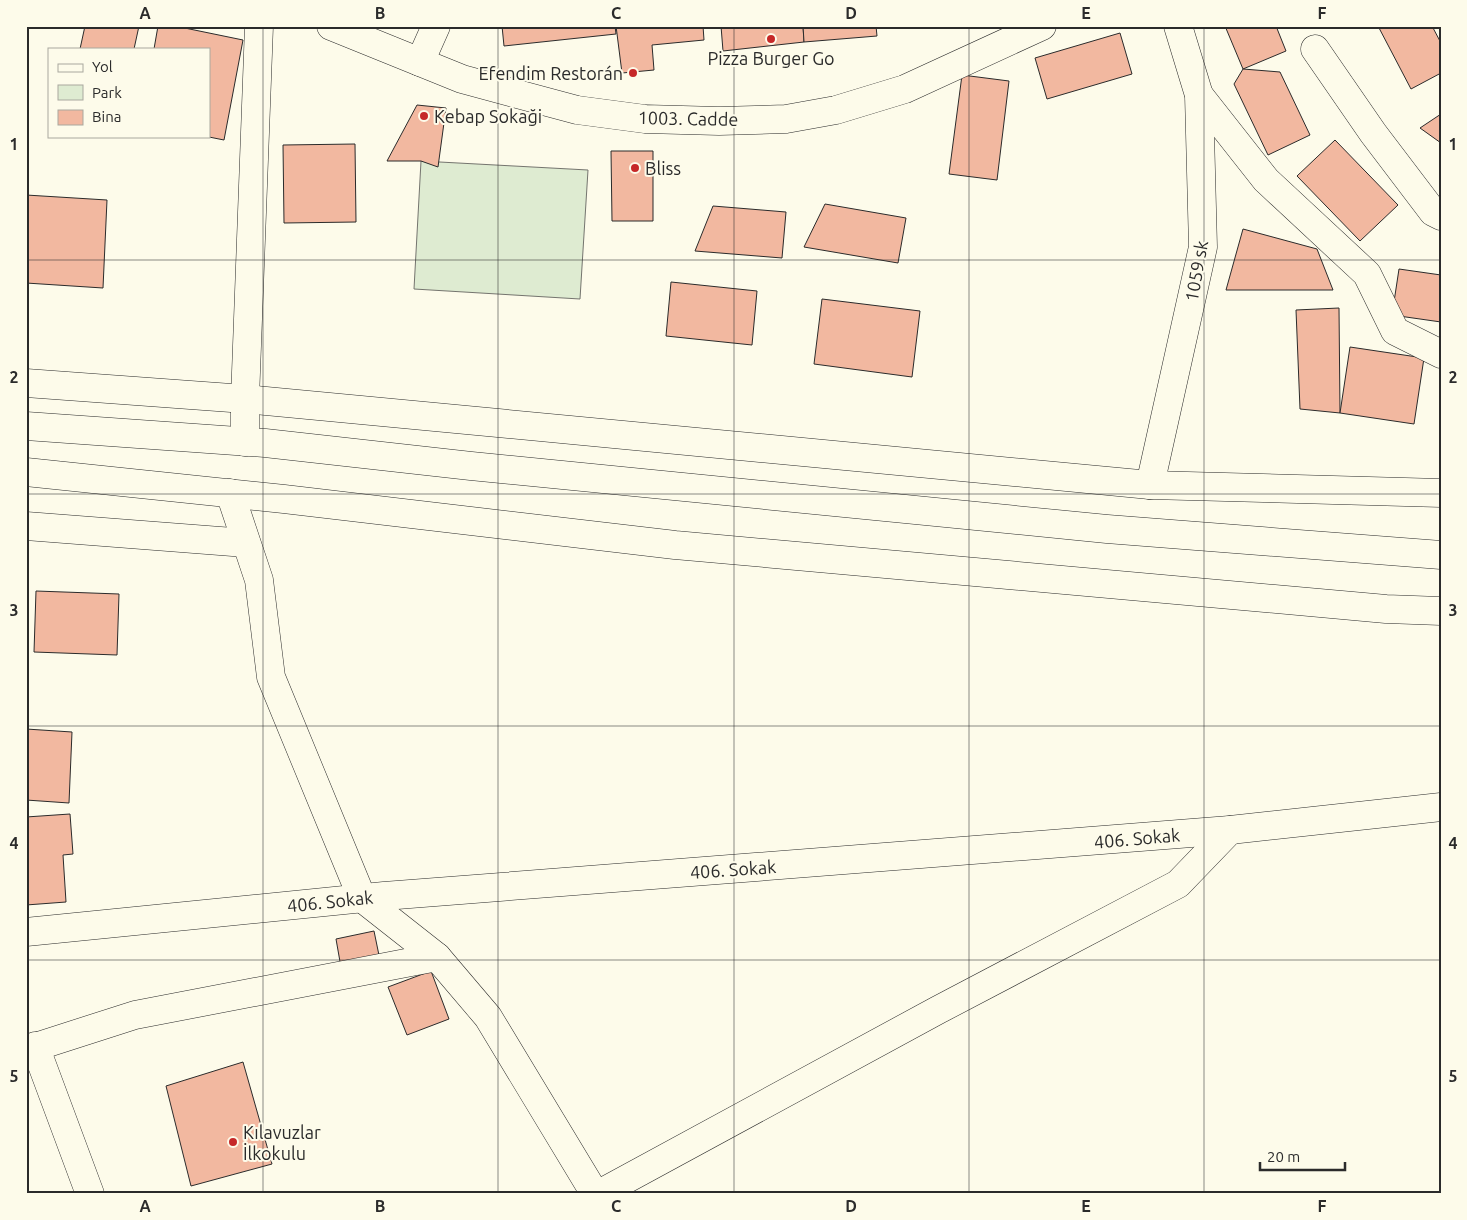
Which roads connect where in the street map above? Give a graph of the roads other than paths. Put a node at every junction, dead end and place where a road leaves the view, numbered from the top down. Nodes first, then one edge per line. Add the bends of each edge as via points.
1 (259, 26) edge
2 (332, 26) edge
3 (436, 26) edge
4 (1042, 26) edge
5 (1178, 26) edge
6 (1315, 49) dead end
7 (420, 62) junction
8 (1199, 95) junction
9 (1441, 216) edge
10 (1441, 354) edge
11 (26, 382) edge
12 (244, 399) junction
13 (26, 426) edge
14 (245, 442) junction
15 (26, 472) edge
16 (1150, 485) junction
17 (230, 493) junction
18 (1441, 493) edge
19 (26, 526) edge
20 (246, 543) junction
21 (1441, 555) edge
22 (1441, 611) edge
23 (1441, 807) edge
24 (1230, 830) junction
25 (362, 898) junction
26 (26, 932) edge
27 (437, 957) junction
28 (31, 1048) edge
29 (90, 1194) edge
30 (597, 1194) edge

1 - 12 main road
2 - 7 main road, 1003. Cadde
3 - 7 main road
4 - 7 main road, 1003. Cadde via 906,89 836,110 786,119 645,119 577,110 462,78
5 - 8 main road, 1059 sk
6 - 9 main road via 1373,133 1433,212
8 - 10 main road via 1266,180 1367,274 1396,331
8 - 16 main road, 1059 sk via 1203,247
11 - 12 main road
12 - 14 main road
12 - 16 main road
13 - 14 main road
14 - 21 main road via 1087,527
15 - 17 main road
16 - 18 main road
17 - 20 main road
17 - 22 main road via 685,546 1386,609
19 - 20 main road
20 - 25 main road via 259,580 271,677
23 - 24 main road, 406. Sokak
24 - 25 main road, 406. Sokak
24 - 30 main road via 1178,884
25 - 26 main road, 406. Sokak
25 - 27 main road
27 - 28 main road via 135,1015
27 - 30 main road via 488,1017
28 - 29 main road

